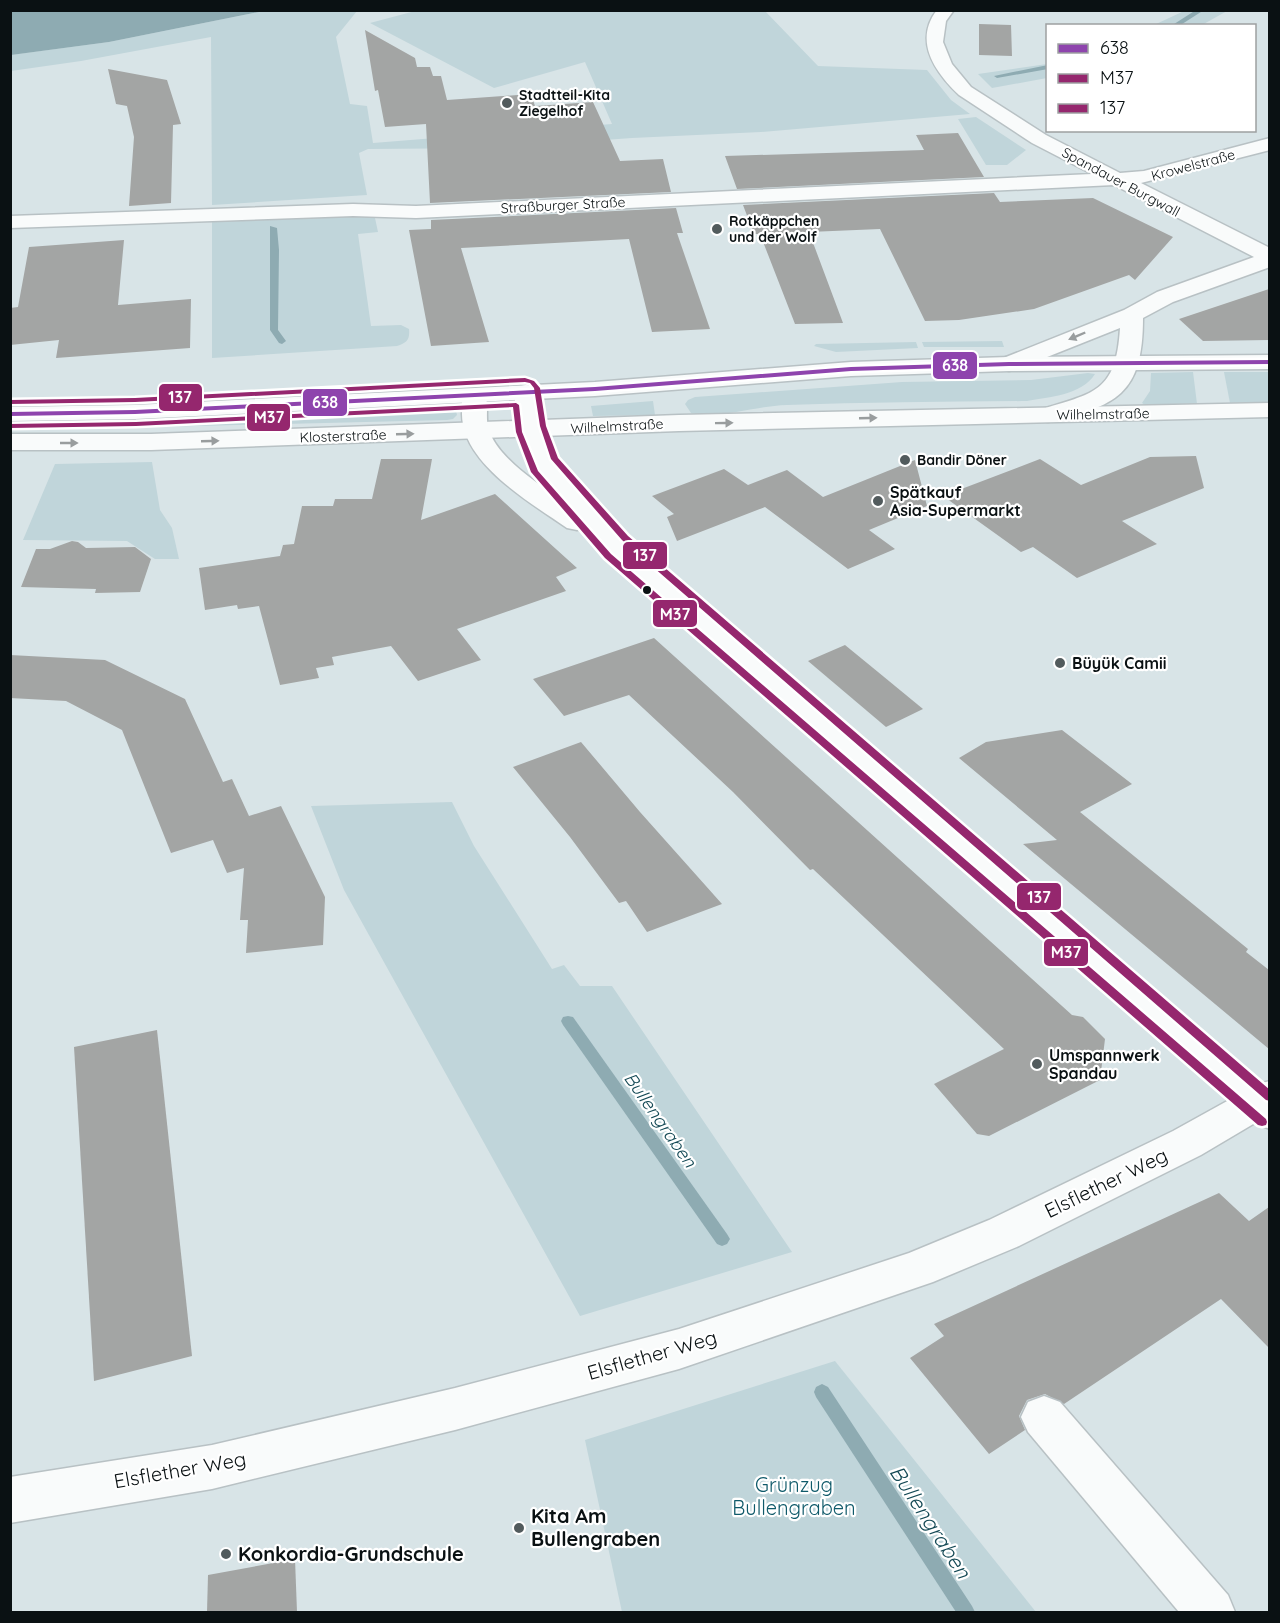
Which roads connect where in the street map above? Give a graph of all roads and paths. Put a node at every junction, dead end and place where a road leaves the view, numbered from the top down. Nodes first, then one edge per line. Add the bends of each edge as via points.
1 (946, 10) edge
2 (1269, 144) edge
3 (1116, 179) junction
4 (10, 222) edge
5 (1269, 258) edge
6 (1132, 315) junction
7 (1128, 362) junction
8 (1269, 362) edge
9 (1009, 364) junction
10 (669, 385) junction
11 (526, 393) junction
12 (474, 396) junction
13 (1269, 410) edge
14 (10, 414) edge
15 (1048, 415) junction
16 (679, 423) junction
17 (531, 429) junction
18 (476, 431) junction
19 (10, 442) edge
20 (616, 547) junction
21 (1266, 1104) edge
22 (1044, 1417) dead end
23 (10, 1500) edge
24 (1210, 1612) edge

1 - 3 street, Spandauer Burgwall via 933,37 940,61 955,82 1039,140
2 - 3 street, Krowelstraße via 1145,177
3 - 4 street, Straßburger Straße via 416,212 343,210
3 - 5 street, Spandauer Burgwall
5 - 6 street via 1165,297
6 - 7 street
6 -> 9 street
7 - 8 street
7 - 9 street
7 - 15 street via 1113,388 1099,399
9 - 10 street via 851,369
10 - 11 street
10 - 16 street via 665,401
11 - 12 street
11 - 17 street
12 - 14 street
12 - 18 street
13 - 15 street, Wilhelmstraße
16 -> 15 street, Wilhelmstraße
16 - 17 street, Wilhelmstraße
17 - 18 street, Klosterstraße
17 - 20 street via 545,465
19 -> 18 street, Klosterstraße via 151,442
18 - 20 street via 494,457 542,499
20 - 21 street
21 - 23 street, Elsflether Weg via 1004,1233 929,1265 680,1348 455,1410 212,1467
22 - 24 street

